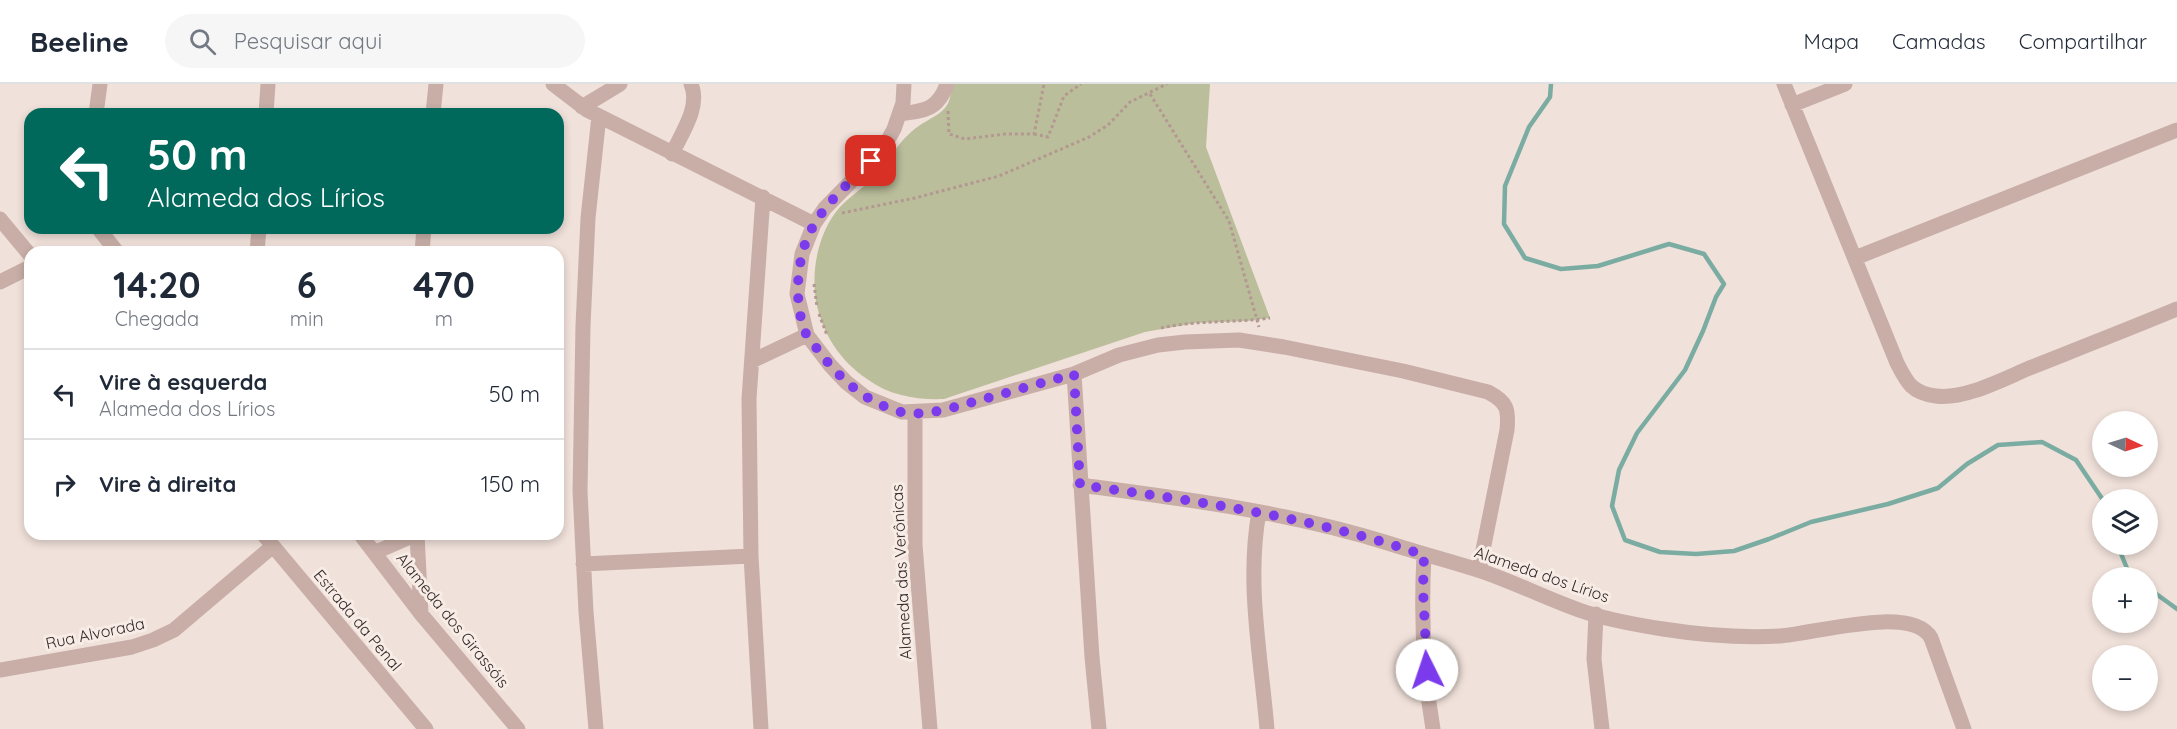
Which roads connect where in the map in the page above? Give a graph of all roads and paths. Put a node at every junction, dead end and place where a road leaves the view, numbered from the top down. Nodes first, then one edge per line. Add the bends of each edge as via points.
1 (100, 84) edge
2 (268, 84) edge
3 (436, 84) edge
4 (553, 84) edge
5 (620, 84) edge
6 (691, 84) edge
7 (904, 84) edge
8 (947, 84) edge
9 (1044, 84) edge
10 (1081, 84) edge
11 (1167, 84) edge
12 (1784, 84) edge
13 (1845, 84) edge
14 (1150, 93) junction
15 (1792, 105) junction
16 (582, 107) junction
17 (97, 108) edge
18 (266, 108) edge
19 (434, 108) edge
20 (944, 110) dead end
21 (899, 114) junction
22 (599, 116) junction
23 (2177, 130) edge
24 (1034, 134) junction
25 (672, 154) junction
26 (763, 197) junction
27 (840, 206) dead end
28 (0, 219) edge
29 (814, 224) junction
30 (103, 234) edge
31 (112, 246) edge
32 (24, 248) edge
33 (1855, 258) junction
34 (24, 270) edge
35 (814, 279) dead end
36 (0, 282) edge
37 (2177, 309) edge
38 (1270, 318) dead end
39 (1257, 320) junction
40 (1154, 330) dead end
41 (807, 335) junction
42 (829, 340) dead end
43 (1264, 344) junction
44 (752, 361) junction
45 (1074, 374) junction
46 (915, 413) junction
47 (1080, 485) junction
48 (1259, 512) junction
49 (268, 540) edge
50 (365, 540) edge
51 (403, 540) edge
52 (417, 540) edge
53 (376, 552) junction
54 (1424, 555) junction
55 (751, 556) junction
56 (583, 564) junction
57 (1479, 570) junction
58 (421, 614) junction
59 (1596, 614) junction
60 (0, 670) edge
61 (426, 729) edge
62 (518, 729) edge
63 (596, 729) edge
64 (761, 729) edge
65 (930, 729) edge
66 (1099, 729) edge
67 (1268, 729) edge
68 (1433, 729) edge
69 (1602, 729) edge
70 (1964, 729) edge

1 - 17 street
2 - 18 street
3 - 19 street
4 - 16 street
5 - 16 street
6 - 25 street via 693,108
7 - 21 street
8 - 21 street via 930,109
9 - 24 path
10 - 24 path via 1064,96 1048,137
11 - 14 path
12 - 15 street
13 - 15 street
14 - 27 path via 1130,102 1108,125 1089,137 999,176 836,213
14 - 39 path via 1229,221
15 - 33 street
16 - 22 street
20 - 24 path via 949,105 949,134 965,139
21 - 29 street via 883,149
22 - 25 street
22 - 56 street via 588,218 583,326
23 - 33 street
25 - 26 street
26 - 29 street
26 - 44 street
28 - 32 street
29 - 41 street via 802,254 797,294
30 - 31 street
33 - 37 street via 1909,386 1934,396 1950,397 1988,385
34 - 36 street
35 - 42 path via 818,310
38 - 39 path
39 - 40 path
39 - 43 path
41 - 44 street
41 - 46 street via 846,382 866,397 902,412
43 - 45 street via 1239,340 1158,345 1119,355
43 - 57 street via 1403,371 1488,392 1501,399 1507,408 1507,430
44 - 55 street
45 - 46 street via 964,405
45 - 47 street
46 - 65 street, Alameda das Verônicas via 915,545
47 - 48 street, Alameda dos Lírios
47 - 66 street
48 - 54 street, Alameda dos Lírios via 1304,520
48 - 67 street via 1253,542 1254,584
49 - 60 street, Rua Alvorada via 174,630 132,647
49 - 61 street, Estrada da Penal
50 - 53 street, Alameda dos Girassóis
51 - 53 street
52 - 58 street
53 - 58 street, Alameda dos Girassóis
54 - 57 street, Alameda dos Lírios
54 - 68 street via 1424,630
55 - 56 street
55 - 64 street
56 - 63 street
57 - 59 street, Alameda dos Lírios
58 - 62 street, Alameda dos Girassóis
59 - 69 street via 1594,659
59 - 70 street, Alameda dos Lírios via 1662,629 1724,636 1781,636 1869,623 1911,623 1928,631

